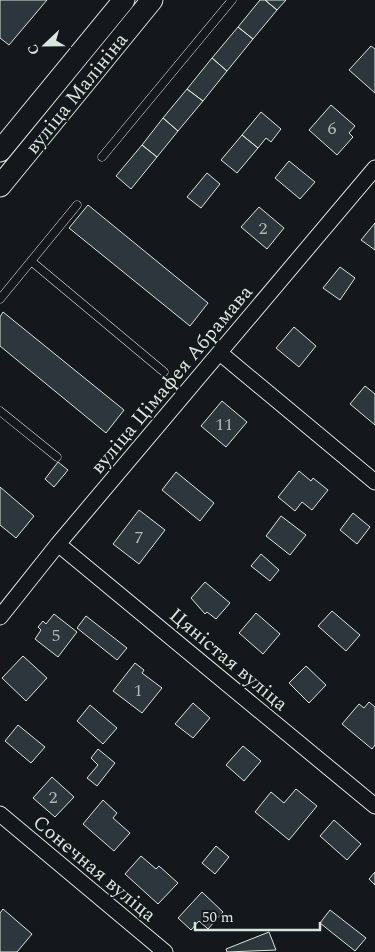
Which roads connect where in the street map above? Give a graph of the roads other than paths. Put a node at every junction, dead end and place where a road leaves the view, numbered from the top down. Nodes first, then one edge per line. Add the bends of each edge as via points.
1 (124, 0) edge
2 (152, 0) edge
3 (232, 0) edge
4 (0, 151) edge
5 (102, 158) dead end
6 (375, 168) edge
7 (0, 186) edge
8 (77, 205) dead end
9 (31, 261) junction
10 (0, 298) edge
11 (220, 353) junction
12 (164, 372) dead end
13 (0, 411) edge
14 (56, 457) dead end
15 (375, 482) edge
16 (58, 544) junction
17 (0, 616) edge
18 (375, 806) edge
19 (0, 814) edge
20 (165, 952) edge

1 - 4 main road, вуліца Малініна
2 - 7 main road, вуліца Малініна
3 - 5 lane
6 - 11 street, вуліца Цімафея Абрамава
8 - 9 lane
9 - 10 lane
9 - 12 lane
11 - 15 street
11 - 16 street, вуліца Цімафея Абрамава
13 - 14 lane
16 - 17 street, вуліца Цімафея Абрамава
16 - 18 street, Цяністая вуліца
19 - 20 street, Сонечная вуліца

